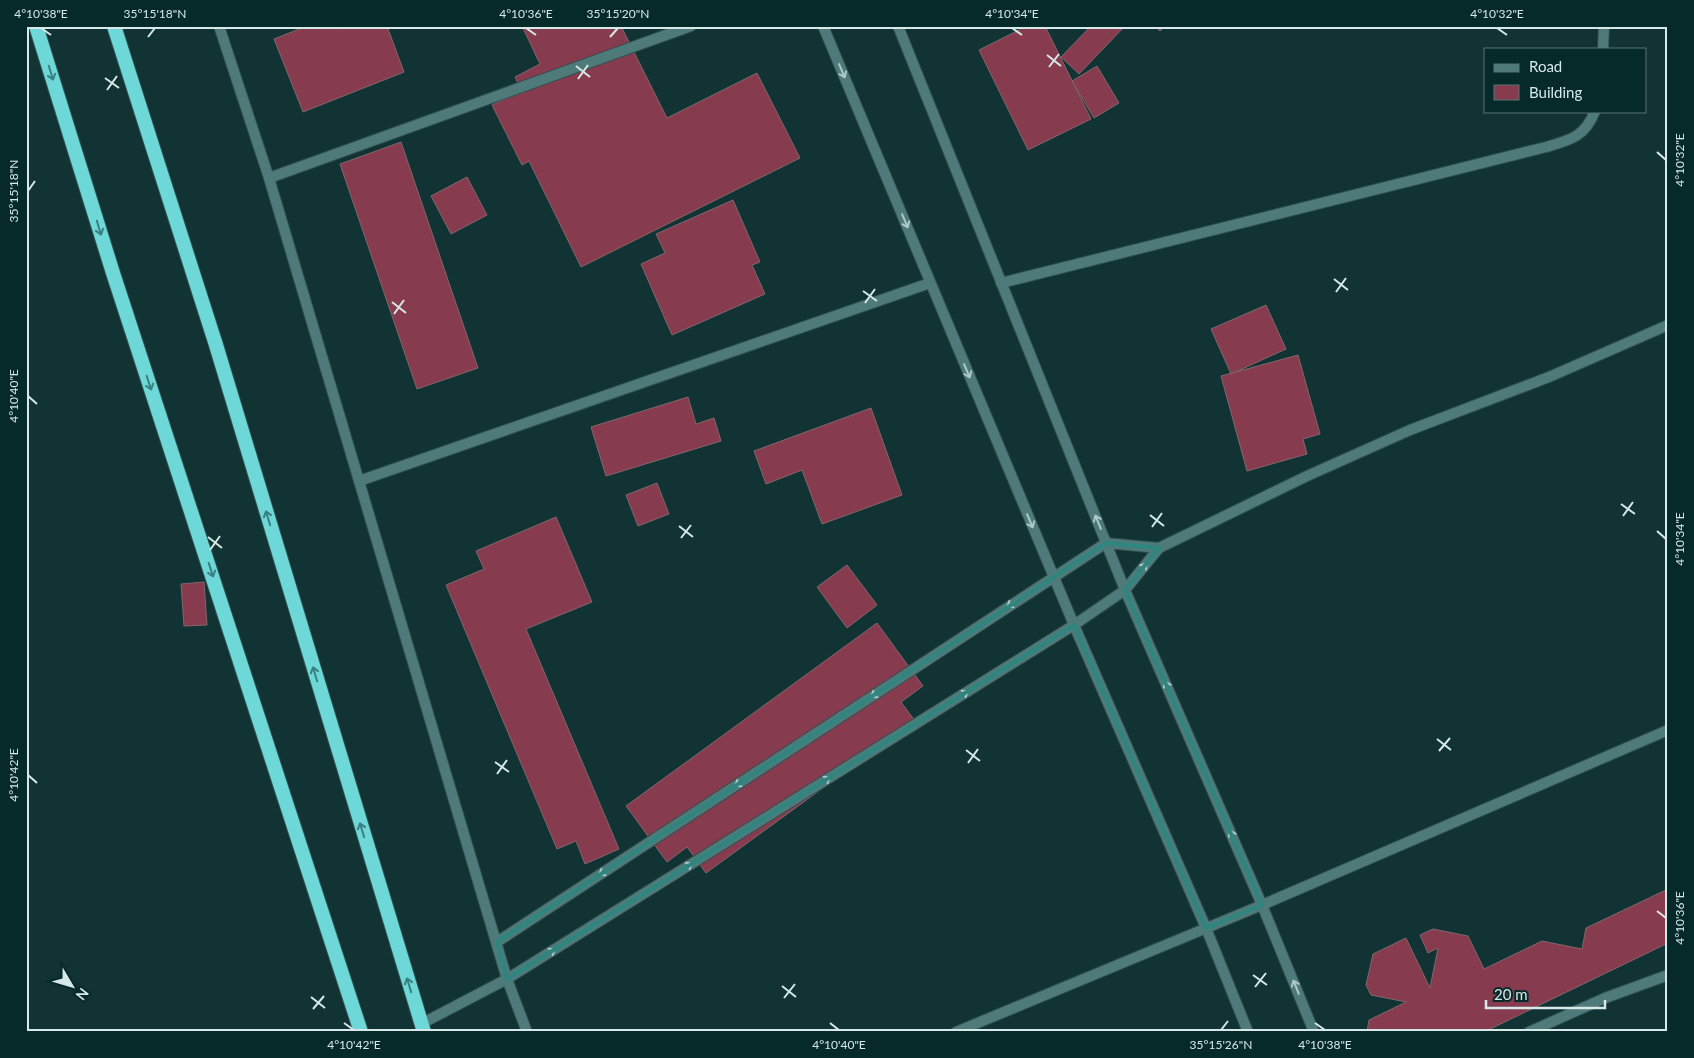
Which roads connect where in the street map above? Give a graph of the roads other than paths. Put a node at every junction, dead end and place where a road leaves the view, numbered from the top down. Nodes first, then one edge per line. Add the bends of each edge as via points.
1 (36, 26) edge
2 (114, 26) edge
3 (219, 26) edge
4 (691, 26) edge
5 (823, 26) edge
6 (898, 26) edge
7 (1604, 26) edge
8 (1602, 48) edge
9 (1594, 112) edge
10 (269, 178) junction
11 (930, 283) junction
12 (1001, 283) junction
13 (1668, 324) edge
14 (359, 481) junction
15 (1106, 543) junction
16 (1158, 548) junction
17 (1053, 577) junction
18 (1125, 590) junction
19 (1074, 625) junction
20 (1668, 730) edge
21 (1262, 904) junction
22 (1206, 928) junction
23 (496, 942) junction
24 (1668, 975) edge
25 (507, 979) junction
26 (422, 1028) edge
27 (361, 1032) edge
28 (527, 1032) edge
29 (956, 1032) edge
30 (1248, 1032) edge
31 (1314, 1032) edge
32 (1529, 1032) edge

1 -> 27 highway via 113,273
26 -> 2 highway via 216,345
3 - 10 street
4 - 10 street
5 -> 11 street
6 - 12 street
7 - 8 street
9 - 12 street via 1584,131 1574,139
10 - 14 street
11 - 14 street
11 -> 17 street
15 -> 12 street
13 - 16 street via 1550,377 1410,430
14 - 23 street
15 - 16 street
15 - 17 street
15 - 18 street
18 -> 16 street
17 - 19 street
17 -> 23 street
18 - 19 street
21 -> 18 street
19 - 22 street
25 -> 19 street
20 - 21 street
21 - 22 street
31 -> 21 street
22 - 29 street
22 - 30 street
23 - 25 street
24 - 32 street via 1605,998
25 - 26 street
25 - 28 street

